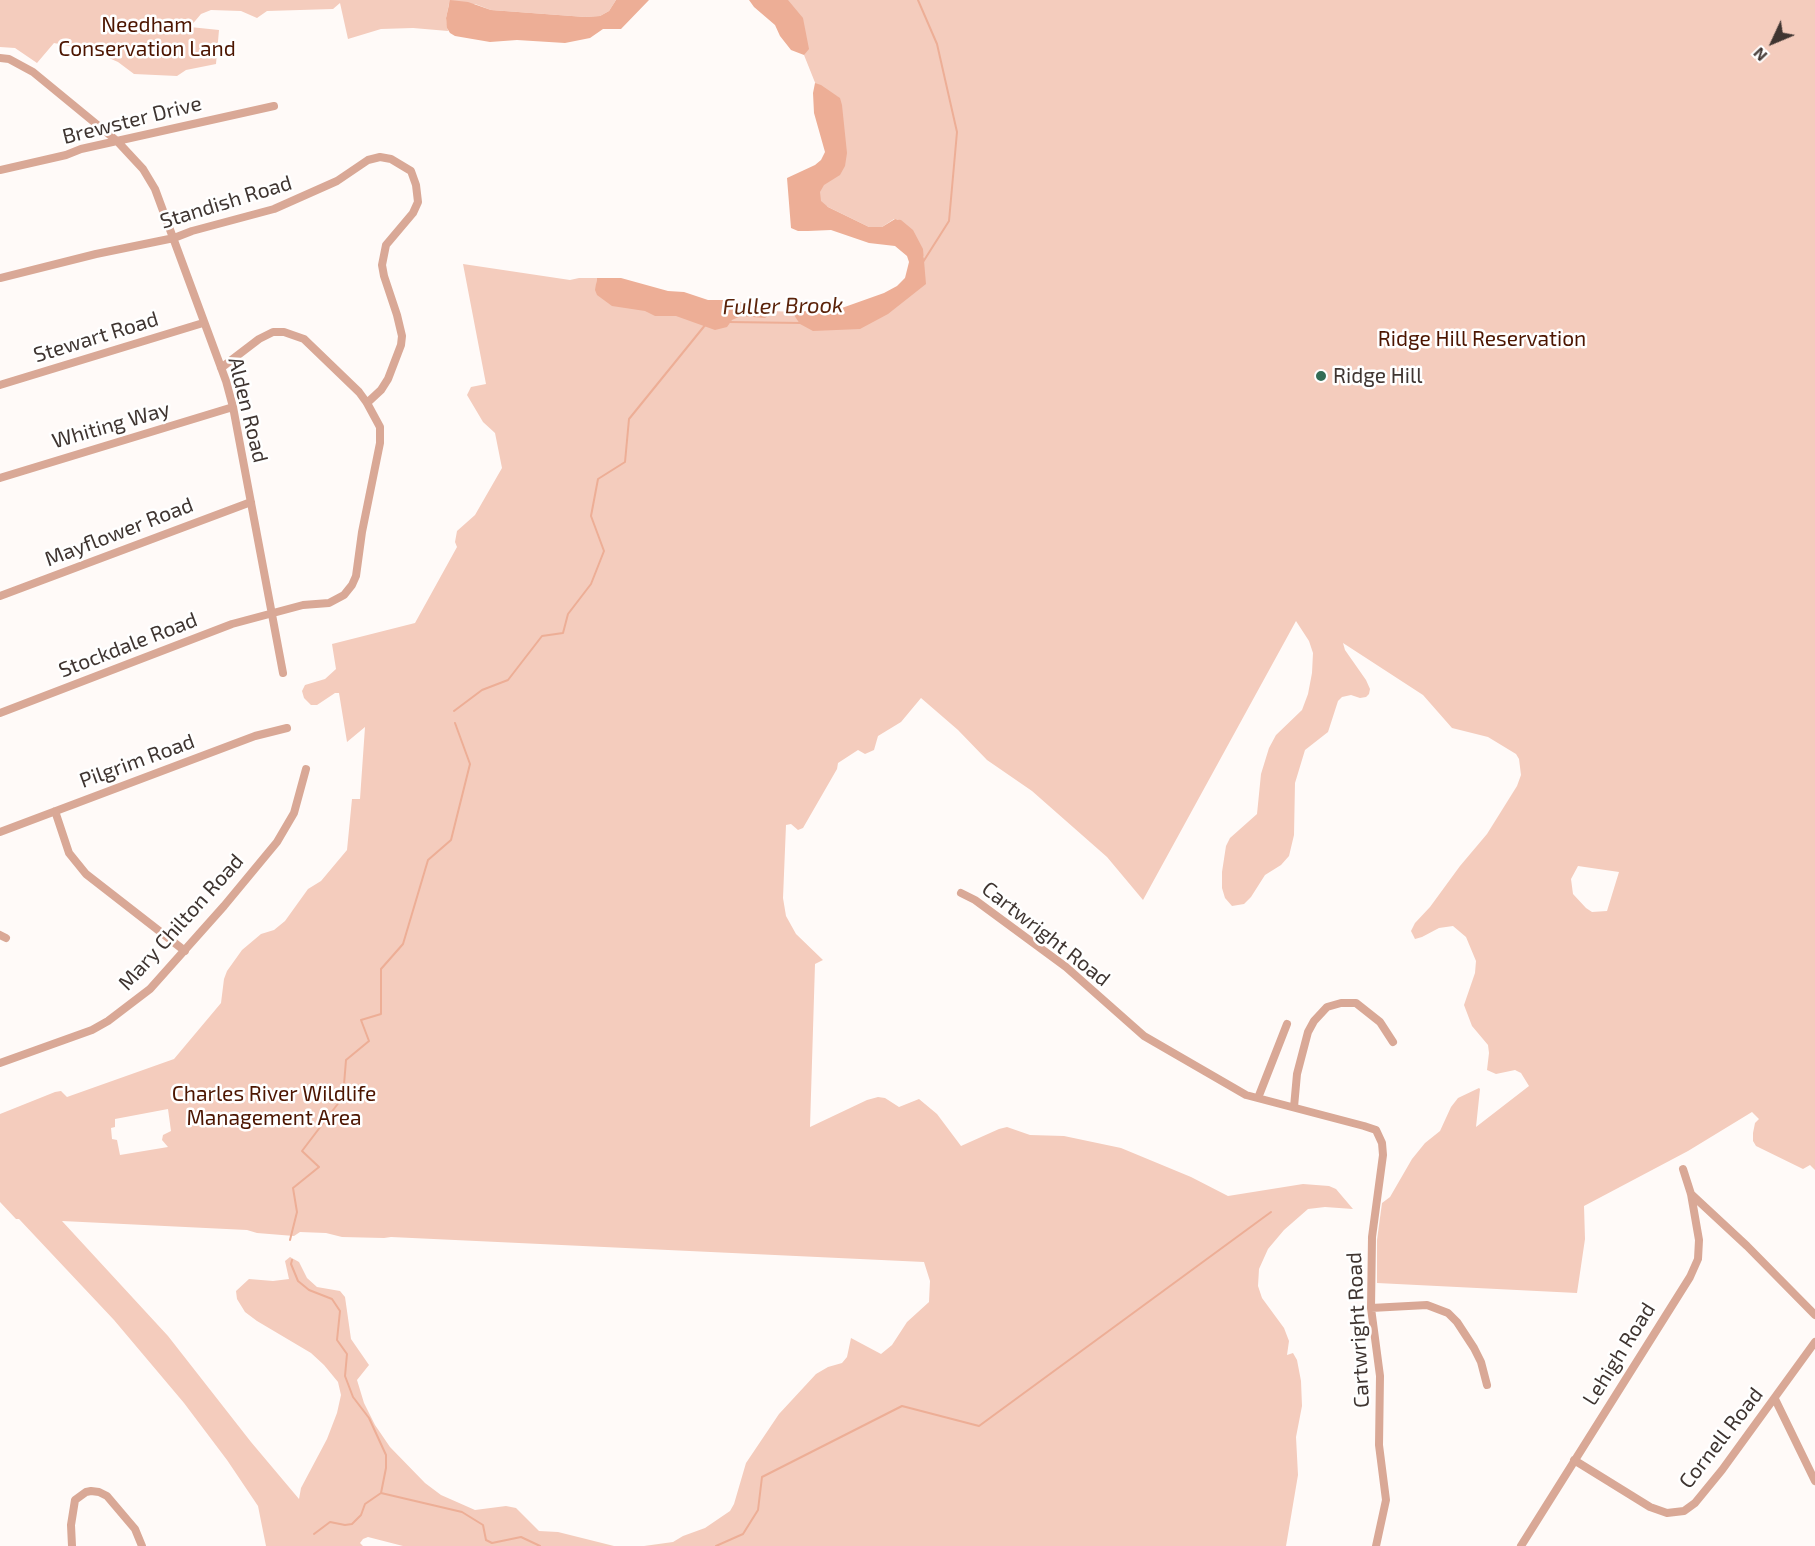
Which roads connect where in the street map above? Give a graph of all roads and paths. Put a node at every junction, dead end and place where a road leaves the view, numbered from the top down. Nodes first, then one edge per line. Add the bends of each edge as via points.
1 (0, 58) edge
2 (274, 106) dead end
3 (117, 141) junction
4 (0, 171) edge
5 (174, 238) junction
6 (0, 278) edge
7 (203, 323) junction
8 (220, 368) junction
9 (0, 385) edge
10 (367, 403) junction
11 (233, 407) junction
12 (0, 478) edge
13 (250, 502) junction
14 (0, 596) edge
15 (270, 614) junction
16 (283, 673) dead end
17 (0, 713) edge
18 (287, 728) dead end
19 (306, 769) dead end
20 (55, 811) junction
21 (0, 832) edge
22 (962, 893) dead end
23 (185, 951) junction
24 (1287, 1024) dead end
25 (1393, 1042) dead end
26 (0, 1063) edge
27 (1258, 1098) junction
28 (1294, 1107) junction
29 (1683, 1168) dead end
30 (1691, 1194) junction
31 (1371, 1308) junction
32 (1815, 1315) edge
33 (1815, 1342) edge
34 (1487, 1385) dead end
35 (1775, 1400) junction
36 (1574, 1460) junction
37 (1815, 1481) edge
38 (72, 1546) edge
39 (142, 1546) edge
40 (1376, 1546) edge
41 (1521, 1546) edge

1 - 3 street, Alden Road via 33,72
2 - 3 street, Brewster Drive
3 - 4 street, Brewster Drive
3 - 5 street, Alden Road via 143,169 155,189
5 - 6 street, Standish Road
5 - 7 street, Alden Road
5 - 10 street, Standish Road via 274,210 337,181 374,158 391,159 411,171 418,202 386,245 382,265 402,336 401,345 388,379
7 - 8 street, Alden Road
7 - 9 street, Stewart Road
8 - 10 street, Stockdale Road via 259,339 284,332 304,339
8 - 11 street, Alden Road
10 - 15 street, Stockdale Road via 380,427 380,444 352,585 345,595 329,603
11 - 12 street, Whiting Way
11 - 13 street, Alden Road
13 - 14 street, Mayflower Road
13 - 15 street, Alden Road
15 - 16 street, Alden Road
15 - 17 street, Stockdale Road via 232,624
18 - 20 street, Pilgrim Road via 255,736
19 - 23 street, Mary Chilton Road via 288,826
20 - 21 street, Pilgrim Road
20 - 23 street via 69,853 86,874
22 - 27 street, Cartwright Road via 1066,967 1144,1036 1246,1095
23 - 26 street, Mary Chilton Road via 150,989 108,1022
24 - 27 street
25 - 28 street via 1380,1022 1356,1003 1327,1007 1308,1032 1297,1074
27 - 28 street, Cartwright Road
28 - 31 street, Cartwright Road via 1376,1130 1382,1143 1372,1237
29 - 30 street, Lehigh Road
30 - 32 street
30 - 36 street, Lehigh Road via 1699,1240 1698,1259
31 - 34 street via 1427,1305 1448,1313 1474,1348
31 - 40 street, Cartwright Road via 1380,1376 1380,1445 1386,1500
33 - 35 street, Cornell Road
35 - 36 street, Cornell Road via 1695,1503 1684,1511 1667,1513 1650,1507
35 - 37 street
36 - 41 street, Lehigh Road
38 - 39 street via 75,1500 91,1491 107,1496 135,1529

